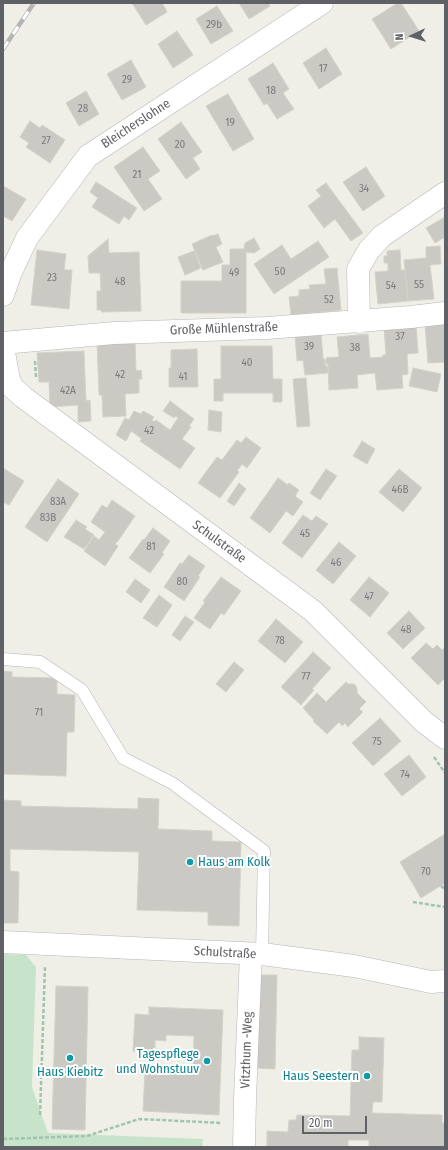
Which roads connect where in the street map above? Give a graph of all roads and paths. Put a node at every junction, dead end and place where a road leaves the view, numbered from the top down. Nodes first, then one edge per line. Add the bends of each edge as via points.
1 (322, 3) edge
2 (445, 194) edge
3 (3, 295) edge
4 (445, 313) edge
5 (358, 322) junction
6 (3, 343) edge
7 (3, 347) edge
8 (3, 660) edge
9 (445, 738) edge
10 (441, 886) dead end
11 (445, 889) edge
12 (413, 902) dead end
13 (445, 907) edge
14 (3, 942) edge
15 (45, 944) junction
16 (256, 954) junction
17 (445, 981) edge
18 (40, 1115) dead end
19 (245, 1124) junction
20 (3, 1139) edge
21 (244, 1147) edge

1 - 3 street, Bleicherslohne via 88,156 27,238
2 - 5 street via 382,236 369,250 358,269
4 - 5 street, Große Mühlenstraße
5 - 6 street, Große Mühlenstraße via 114,333
7 - 9 street, Schulstraße via 9,380 23,397 313,611 424,722
8 - 16 lane via 40,662 82,690 123,758 172,783 264,851
10 - 11 path
12 - 13 path
14 - 15 street, Schulstraße
15 - 16 street, Schulstraße
15 - 18 path
16 - 17 street, Schulstraße via 354,966 431,982
16 - 19 street, Vitzthum -Weg
19 - 20 path via 139,1119 87,1136
19 - 21 street, Vitzthum -Weg

